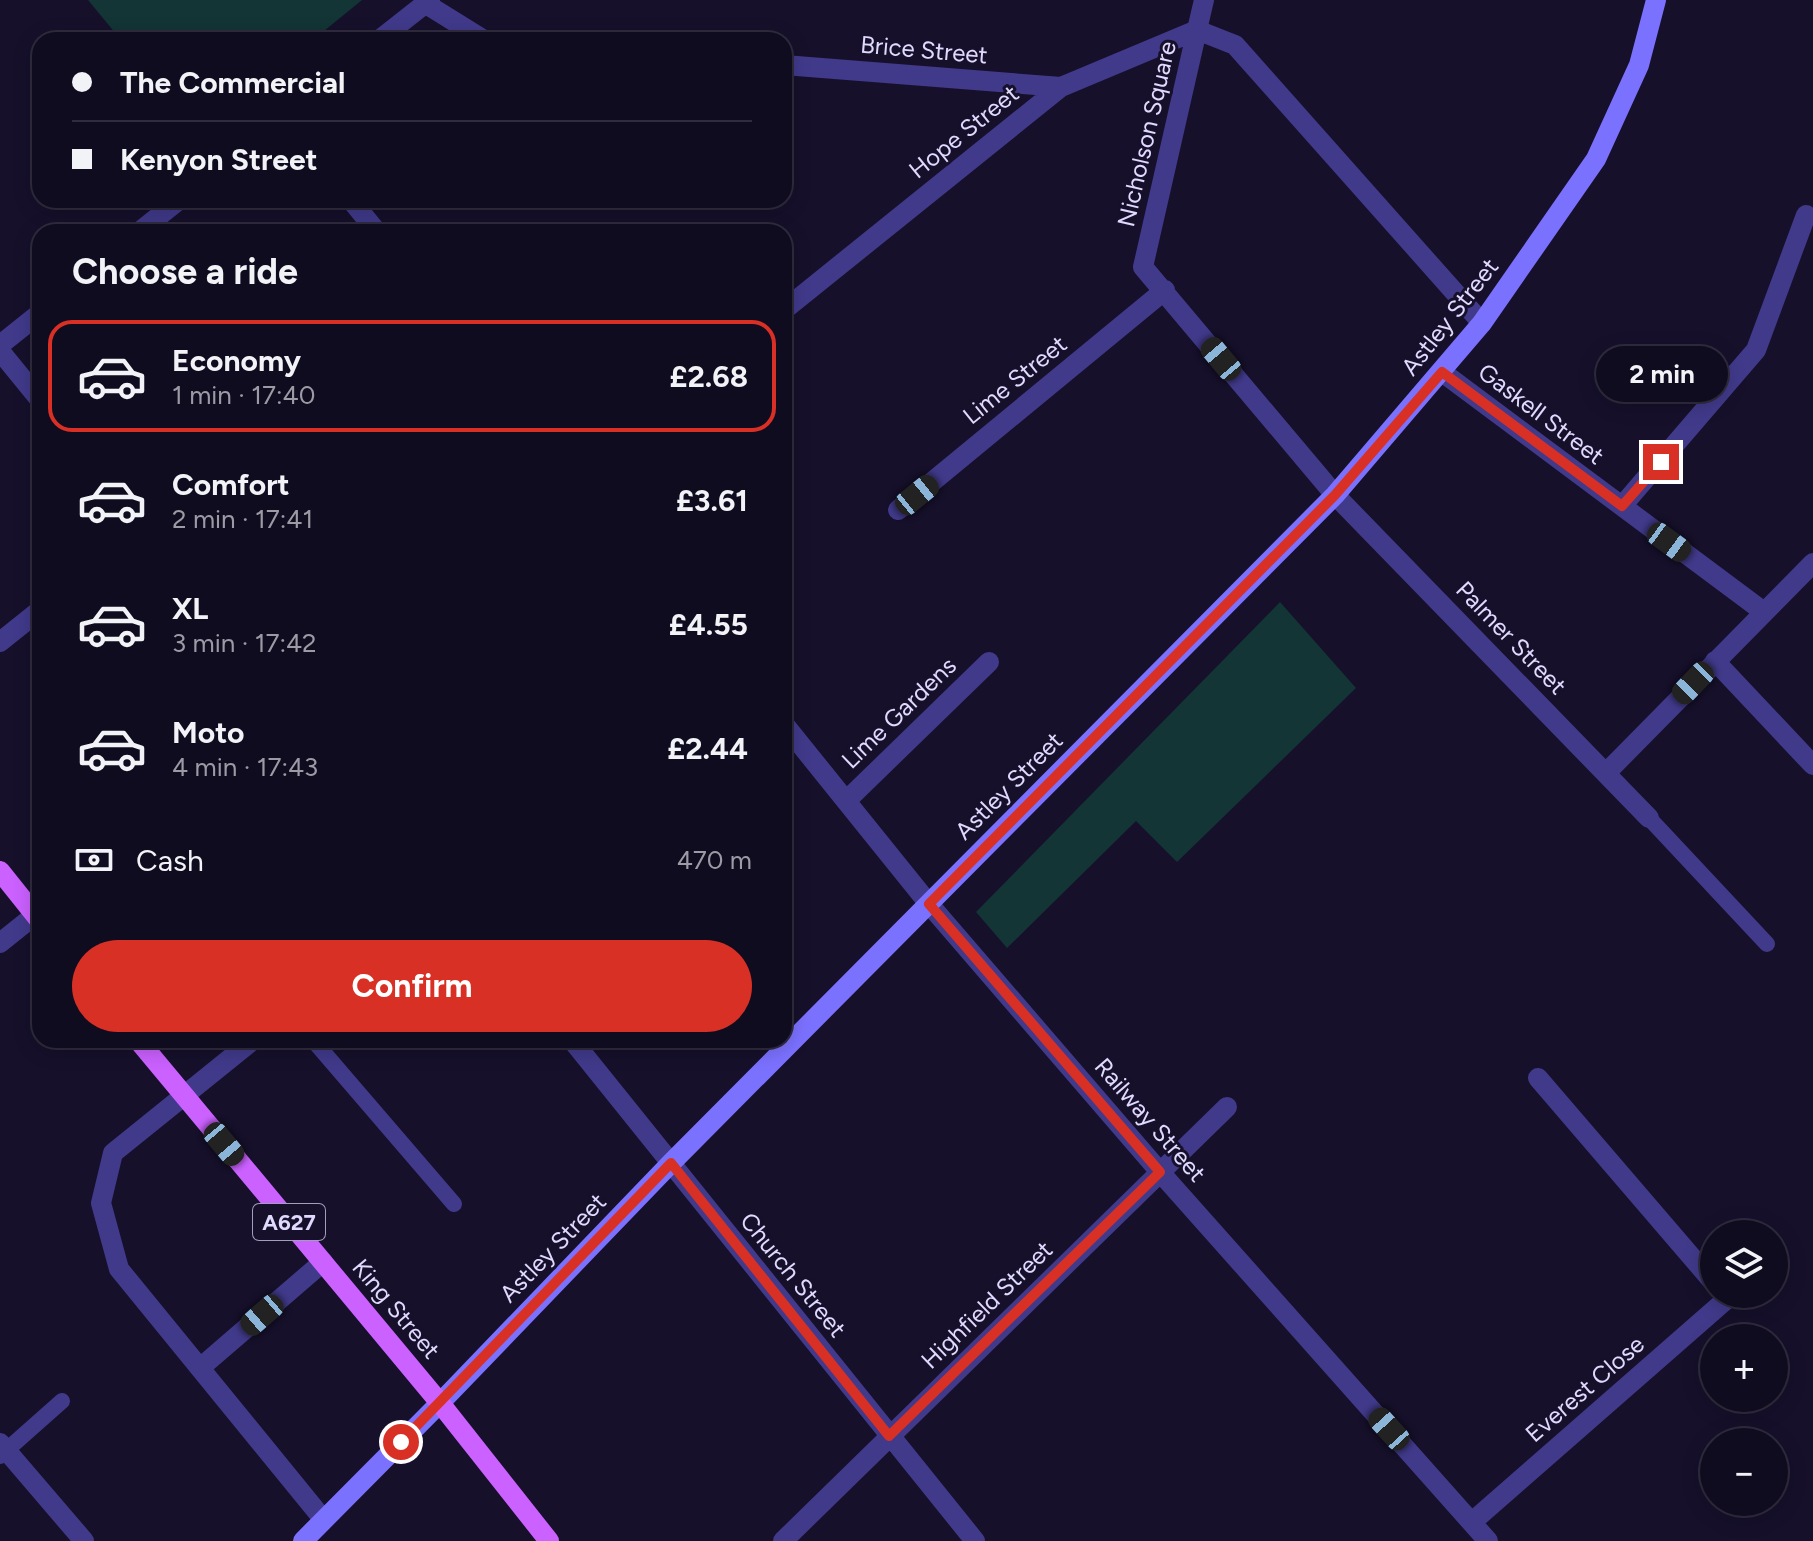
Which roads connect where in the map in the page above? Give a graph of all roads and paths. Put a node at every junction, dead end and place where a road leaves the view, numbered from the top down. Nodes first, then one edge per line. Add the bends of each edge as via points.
1 (1204, 0) edge
2 (1656, 0) edge
3 (428, 2) edge
4 (1197, 30) junction
5 (389, 32) edge
6 (472, 32) edge
7 (792, 66) edge
8 (1061, 87) junction
9 (169, 208) edge
10 (358, 208) edge
11 (1806, 215) dead end
12 (149, 224) edge
13 (370, 224) edge
14 (1165, 290) junction
15 (792, 304) edge
16 (32, 320) edge
17 (1482, 323) junction
18 (0, 348) edge
19 (1442, 372) junction
20 (32, 390) edge
21 (1335, 495) junction
22 (1622, 506) junction
23 (898, 510) dead end
24 (1813, 563) edge
25 (1764, 612) junction
26 (32, 616) edge
27 (0, 642) edge
28 (1715, 661) junction
29 (989, 662) dead end
30 (792, 734) edge
31 (1813, 765) edge
32 (1606, 773) junction
33 (846, 801) junction
34 (1649, 818) joint
35 (0, 871) edge
36 (929, 904) junction
37 (32, 908) edge
38 (32, 919) edge
39 (0, 943) edge
40 (1767, 944) dead end
41 (792, 1042) edge
42 (145, 1048) edge
43 (243, 1048) edge
44 (320, 1048) edge
45 (578, 1048) edge
46 (786, 1048) edge
47 (1538, 1078) dead end
48 (185, 1097) junction
49 (1227, 1107) dead end
50 (671, 1163) junction
51 (1160, 1172) junction
52 (454, 1204) dead end
53 (323, 1262) junction
54 (1700, 1267) edge
55 (1717, 1308) edge
56 (200, 1368) junction
57 (62, 1401) dead end
58 (440, 1403) junction
59 (889, 1436) junction
60 (2, 1450) edge
61 (323, 1519) junction
62 (1472, 1522) junction
63 (84, 1541) edge
64 (303, 1541) edge
65 (549, 1541) edge
66 (783, 1541) edge
67 (975, 1541) edge
68 (1488, 1541) edge

1 - 4 street
2 - 17 main road, Astley Street via 1639,65 1596,159
3 - 5 street
3 - 6 street
4 - 8 street, Hope Street
4 - 14 street, Nicholson Square via 1143,267
4 - 17 street, Nicholson Square via 1235,45
7 - 8 street, Brice Street
8 - 15 street, Hope Street
9 - 12 street
10 - 13 street
11 - 22 street via 1756,350
14 - 21 street, Nicholson Square
14 - 23 street, Lime Street
16 - 18 street
17 - 19 main road, Astley Street
18 - 20 street
19 - 21 main road, Astley Street
19 - 22 street, Gaskell Street
21 - 32 street, Palmer Street
21 - 36 main road, Astley Street
22 - 25 street, Gaskell Street
24 - 25 street
25 - 28 street
26 - 27 street
28 - 31 street
28 - 32 street
29 - 33 street, Lime Gardens
30 - 33 street, Railway Street
32 - 34 street, Palmer Street
33 - 36 street, Railway Street
34 - 40 lane
35 - 37 main road
36 - 41 main road, Astley Street
36 - 51 street, Railway Street
38 - 39 street
42 - 48 main road, King Street / A627
43 - 48 street
44 - 52 lane
45 - 50 street, Church Street
46 - 50 main road, Astley Street
47 - 54 street
48 - 53 main road, King Street / A627
48 - 56 street via 113,1153 101,1203 119,1269
49 - 51 street, Highfield Street
50 - 58 main road, Astley Street
50 - 59 street, Church Street
51 - 59 street, Highfield Street
51 - 62 street, Railway Street
53 - 56 street
53 - 58 main road, King Street / A627
55 - 62 street, Everest Close
56 - 61 street
57 - 60 lane
58 - 61 main road, Astley Street
58 - 65 main road, King Street / A627
59 - 66 street, Highfield Street
59 - 67 street, Church Street
60 - 63 street
61 - 64 main road, Astley Street
62 - 68 street, Railway Street

